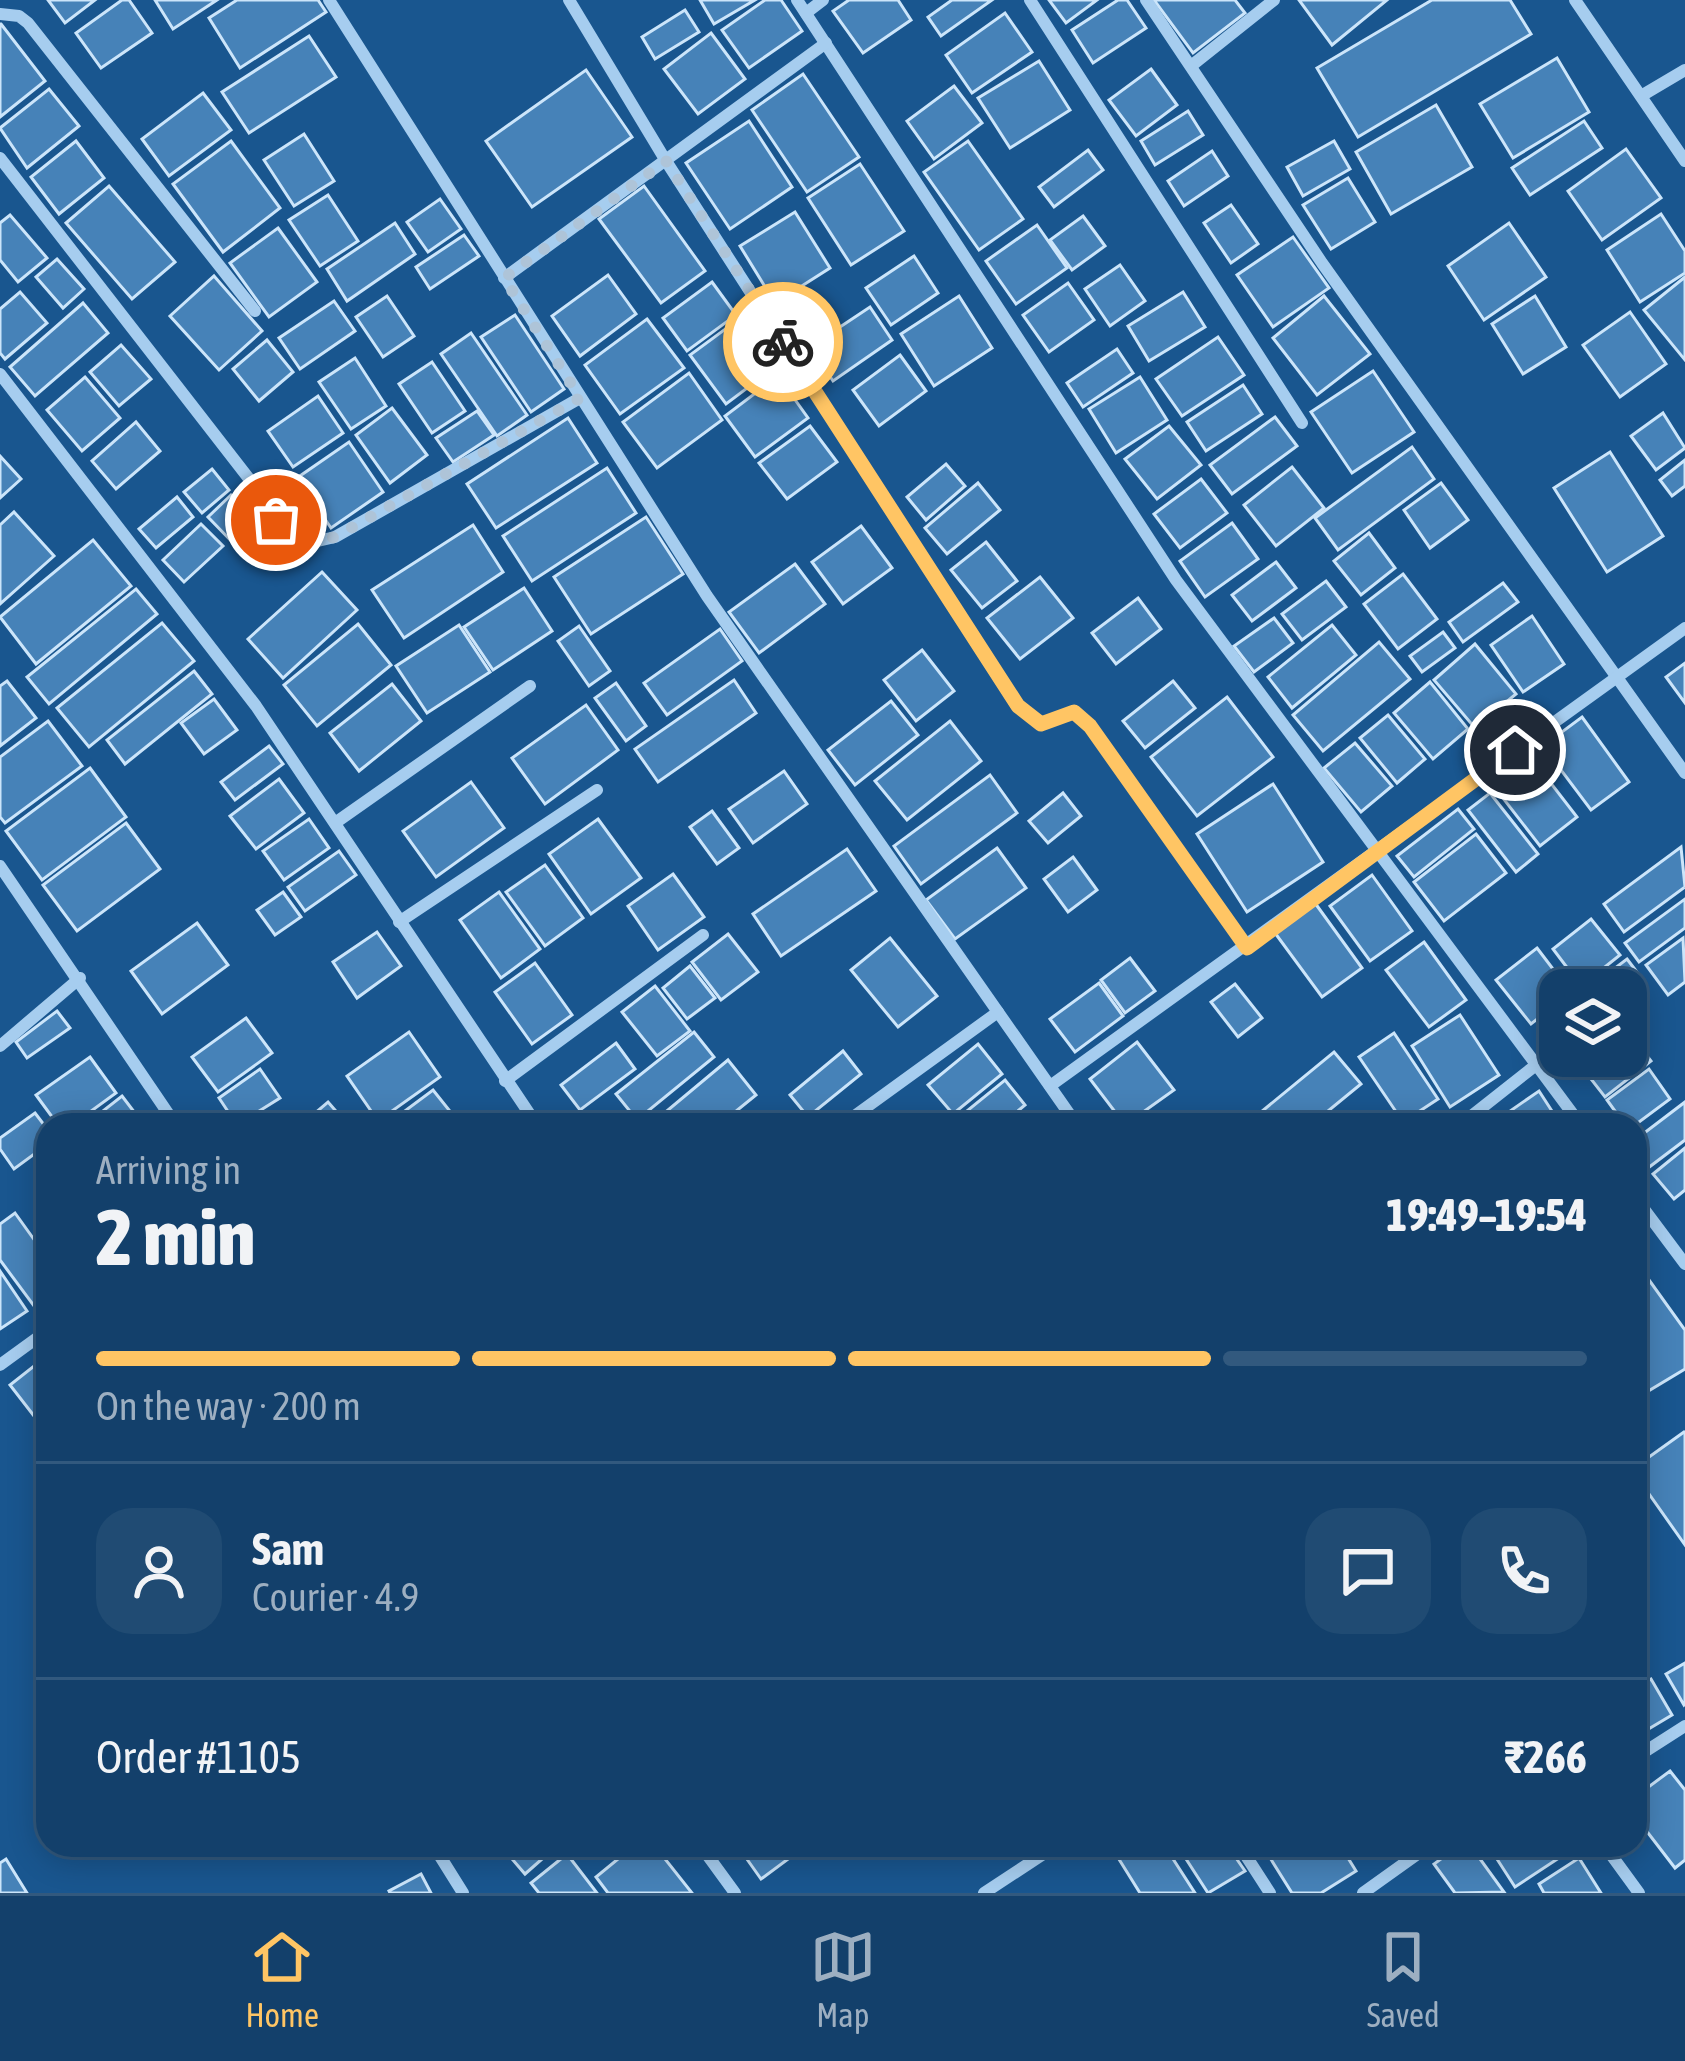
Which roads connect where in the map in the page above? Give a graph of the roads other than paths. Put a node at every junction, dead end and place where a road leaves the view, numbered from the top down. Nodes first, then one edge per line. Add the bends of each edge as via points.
1 (329, 0) edge
2 (569, 0) edge
3 (797, 0) edge
4 (823, 0) edge
5 (1030, 0) edge
6 (1146, 0) edge
7 (1274, 0) edge
8 (1575, 0) edge
9 (806, 13) junction
10 (0, 14) edge
11 (826, 43) junction
12 (1191, 66) junction
13 (1685, 70) edge
14 (1641, 96) junction
15 (0, 158) edge
16 (666, 161) junction
17 (1685, 161) edge
18 (504, 278) junction
19 (255, 311) dead end
20 (0, 374) edge
21 (580, 398) junction
22 (1302, 423) dead end
23 (1685, 628) edge
24 (1621, 675) junction
25 (530, 686) dead end
26 (1685, 772) edge
27 (597, 790) dead end
28 (334, 823) junction
29 (1374, 851) junction
30 (0, 866) edge
31 (399, 922) junction
32 (703, 935) dead end
33 (1247, 948) junction
34 (80, 978) junction
35 (998, 1012) junction
36 (0, 1046) edge
37 (1536, 1065) junction
38 (506, 1081) junction
39 (1050, 1086) junction
40 (168, 1113) edge
41 (529, 1113) edge
42 (859, 1113) edge
43 (1068, 1113) edge
44 (1475, 1113) edge
45 (1572, 1113) edge
46 (1647, 1213) edge
47 (1685, 1264) edge
48 (36, 1339) edge
49 (0, 1365) edge
50 (1685, 1726) edge
51 (1647, 1750) edge
52 (441, 1857) edge
53 (709, 1857) edge
54 (1040, 1857) edge
55 (1247, 1857) edge
56 (1413, 1857) edge
57 (1613, 1857) edge
58 (464, 1893) edge
59 (735, 1893) edge
60 (984, 1893) edge
61 (1270, 1893) edge
62 (1363, 1893) edge
63 (1639, 1893) edge

1 - 18 street
2 - 16 street
3 - 9 street
4 - 9 street
5 - 22 street
6 - 12 street
7 - 12 street
8 - 14 street
9 - 11 street
10 - 19 street via 28,23
11 - 16 street
11 - 29 street via 1108,481
12 - 24 street via 1322,263
13 - 14 street
14 - 17 street
15 - 21 street via 295,538 335,537
16 - 18 street
16 - 33 street via 1018,706 1041,724 1074,712 1090,726
18 - 21 street
20 - 28 street via 256,706
21 - 35 street via 707,596
23 - 24 street
24 - 26 street
24 - 29 street
25 - 28 street
27 - 31 street
28 - 31 street
29 - 33 street
29 - 37 street
30 - 34 street
31 - 38 street
32 - 38 street
33 - 39 street
34 - 36 street
34 - 40 street
35 - 39 street
35 - 42 street
37 - 44 street
37 - 45 street
38 - 41 street
39 - 43 street
46 - 47 street
48 - 49 street
50 - 51 street
52 - 58 street
53 - 59 street
54 - 60 street
55 - 61 street
56 - 62 street
57 - 63 street

